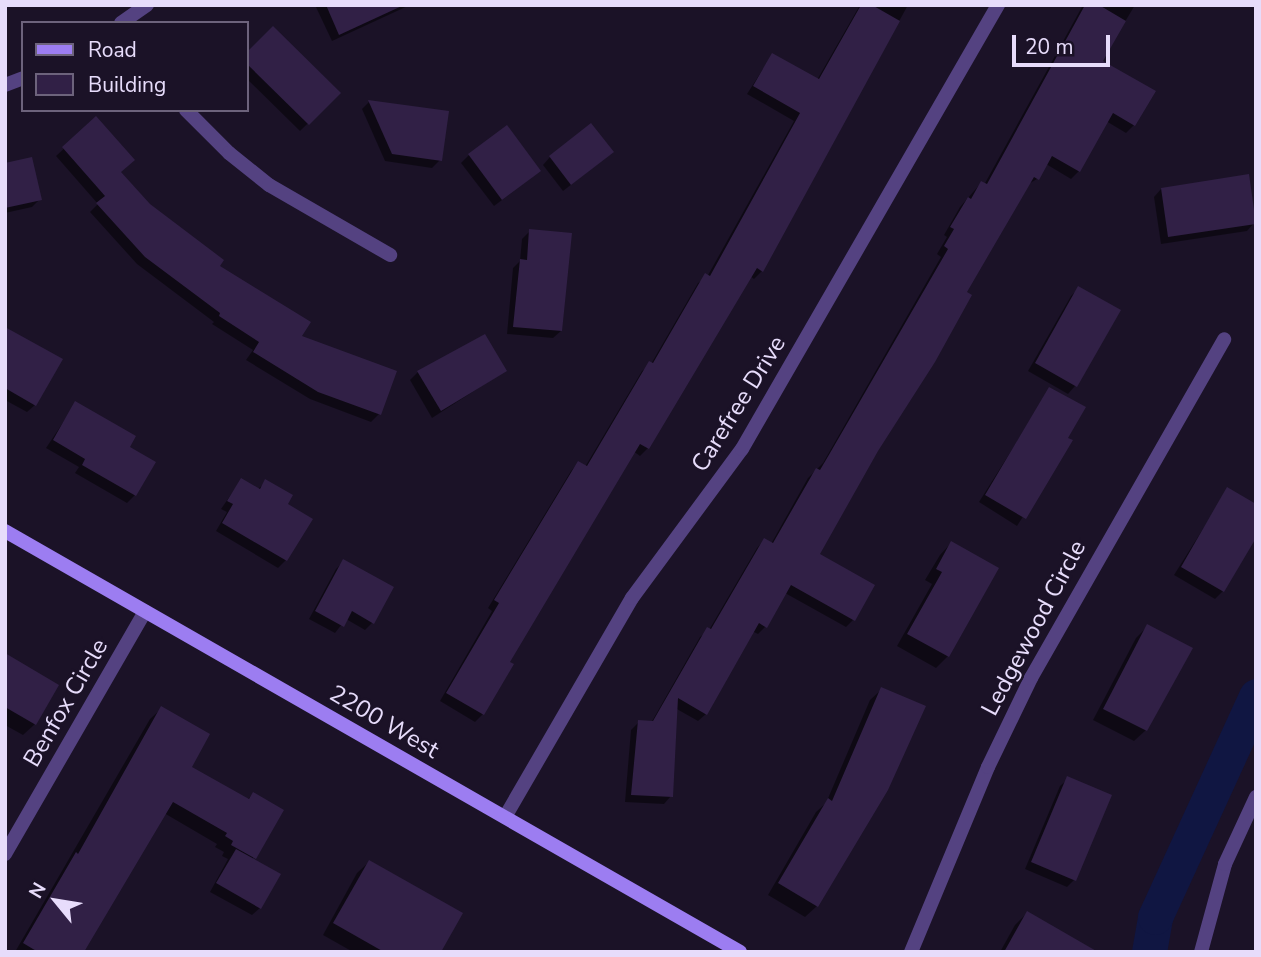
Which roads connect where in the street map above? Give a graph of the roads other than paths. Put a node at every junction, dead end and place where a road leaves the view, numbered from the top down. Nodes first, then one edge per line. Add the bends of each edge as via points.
1 (147, 5) edge
2 (998, 5) edge
3 (124, 21) edge
4 (188, 112) edge
5 (390, 255) dead end
6 (1224, 339) dead end
7 (5, 531) edge
8 (145, 612) junction
9 (1256, 797) edge
10 (505, 817) junction
11 (5, 854) edge
12 (740, 952) edge
13 (911, 952) edge
14 (1202, 952) edge

1 - 3 street
2 - 10 street, Carefree Drive via 742,449 626,607
4 - 5 street via 269,185
6 - 13 street, Ledgewood Circle via 1031,678 988,767
7 - 8 street, 2200 West
8 - 10 street, 2200 West
8 - 11 street, Benfox Circle
9 - 14 street via 1225,864
10 - 12 street, 2200 West

